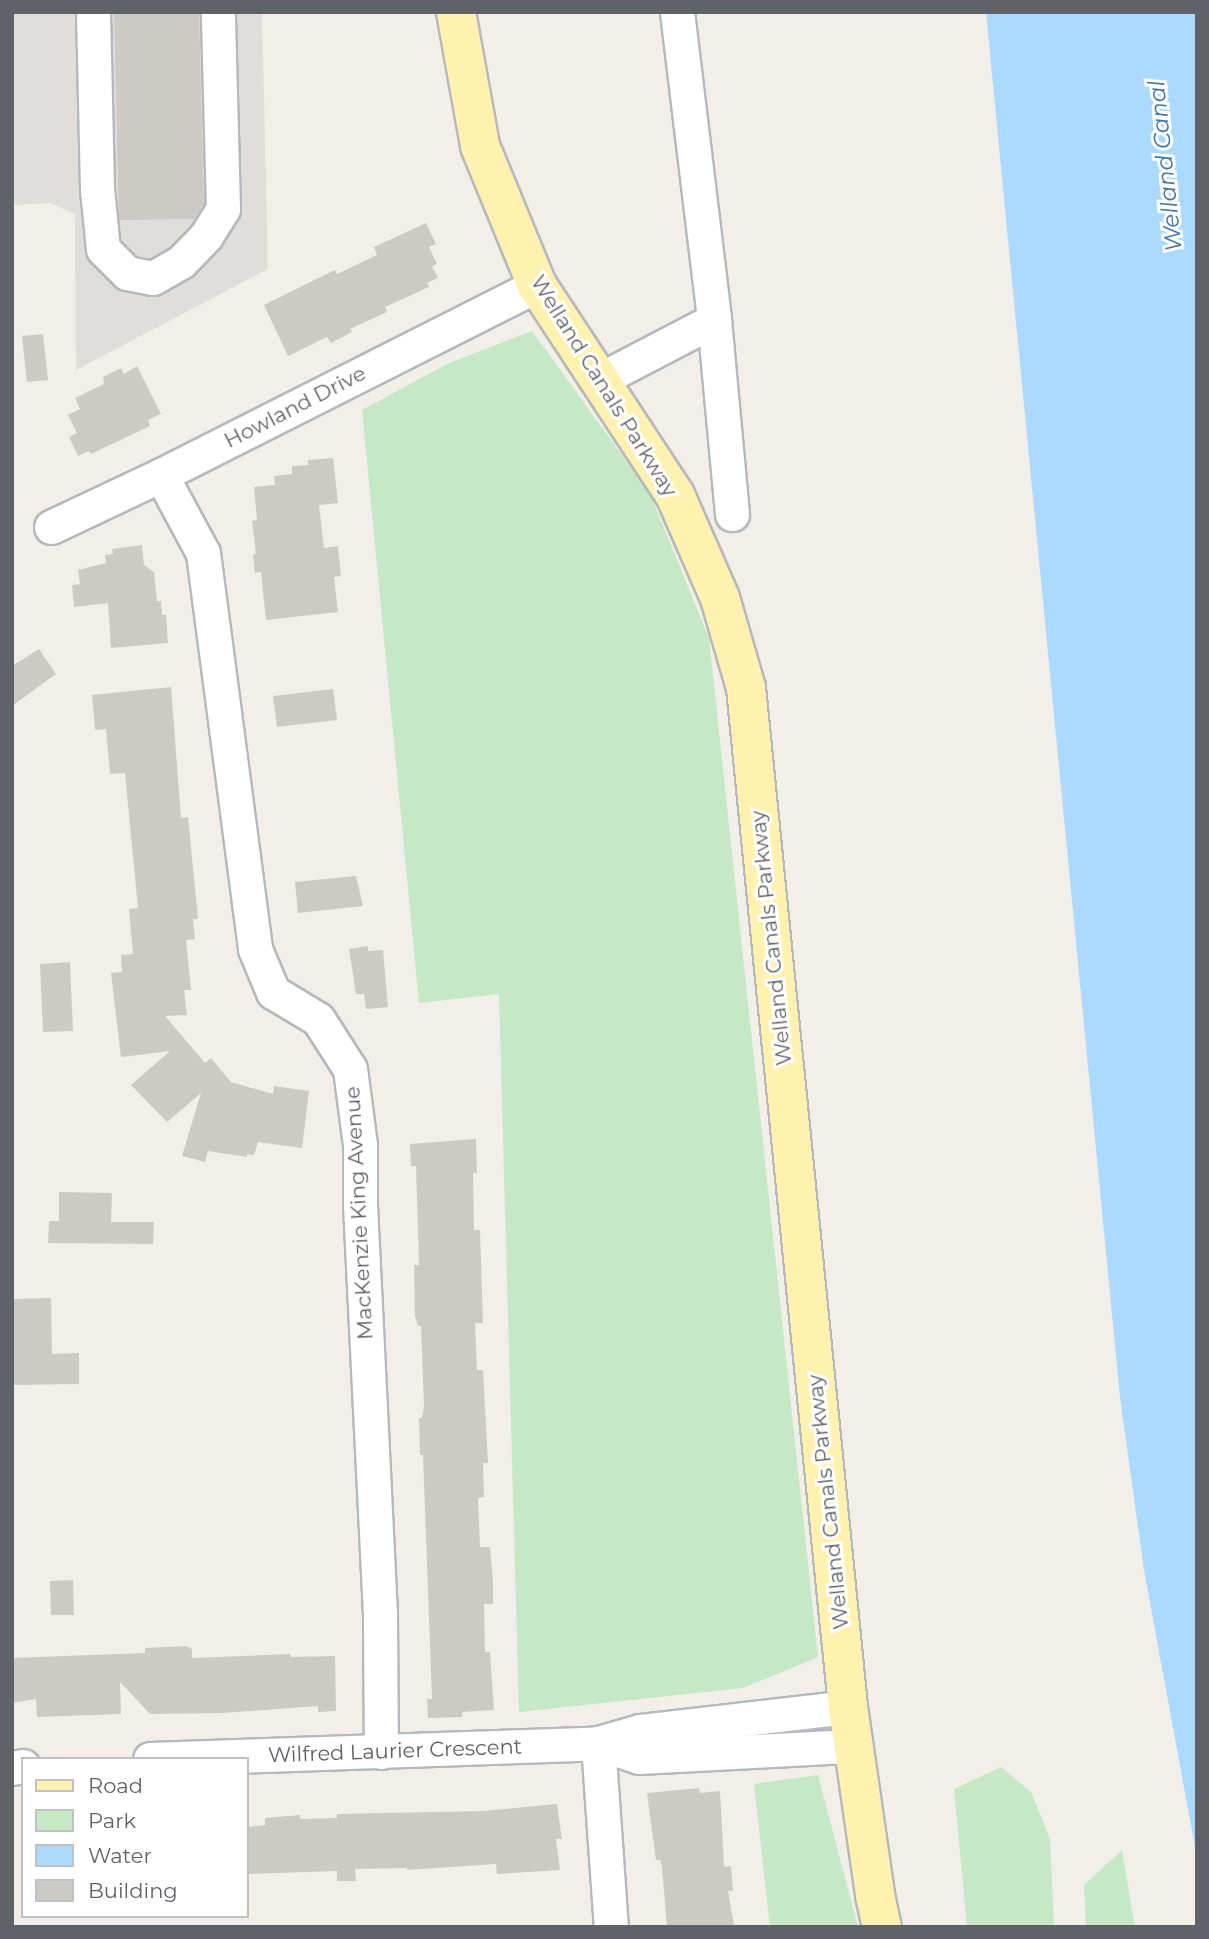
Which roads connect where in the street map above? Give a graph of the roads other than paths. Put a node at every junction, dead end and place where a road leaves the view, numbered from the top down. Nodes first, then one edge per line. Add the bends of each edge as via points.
1 (93, 12) edge
2 (218, 12) edge
3 (456, 12) edge
4 (677, 12) edge
5 (537, 285) junction
6 (714, 320) junction
7 (601, 379) junction
8 (162, 475) junction
9 (732, 514) dead end
10 (51, 527) dead end
11 (848, 1707) junction
12 (598, 1743) junction
13 (852, 1746) junction
14 (381, 1752) junction
15 (216, 1757) edge
16 (611, 1927) edge
17 (882, 1927) edge

1 - 2 street via 103,249 127,273 153,278 181,262 223,209
3 - 5 main road, Welland Canals Parkway via 480,146
4 - 6 street
5 - 7 main road, Welland Canals Parkway
5 - 8 street, Howland Drive
6 - 7 street
6 - 9 street
7 - 11 main road, Welland Canals Parkway via 676,495 720,598 746,688
8 - 10 street, Howland Drive
8 - 14 street, MacKenzie King Avenue via 203,553 255,949 273,992 318,1019 350,1069 360,1145 380,1618
11 - 12 street, Wilfred Laurier Crescent via 640,1731
11 - 13 main road, Welland Canals Parkway
12 - 13 street, Wilfred Laurier Crescent via 639,1757
12 - 14 street, Wilfred Laurier Crescent
12 - 16 street
13 - 17 main road, Welland Canals Parkway
14 - 15 street, Wilfred Laurier Crescent

